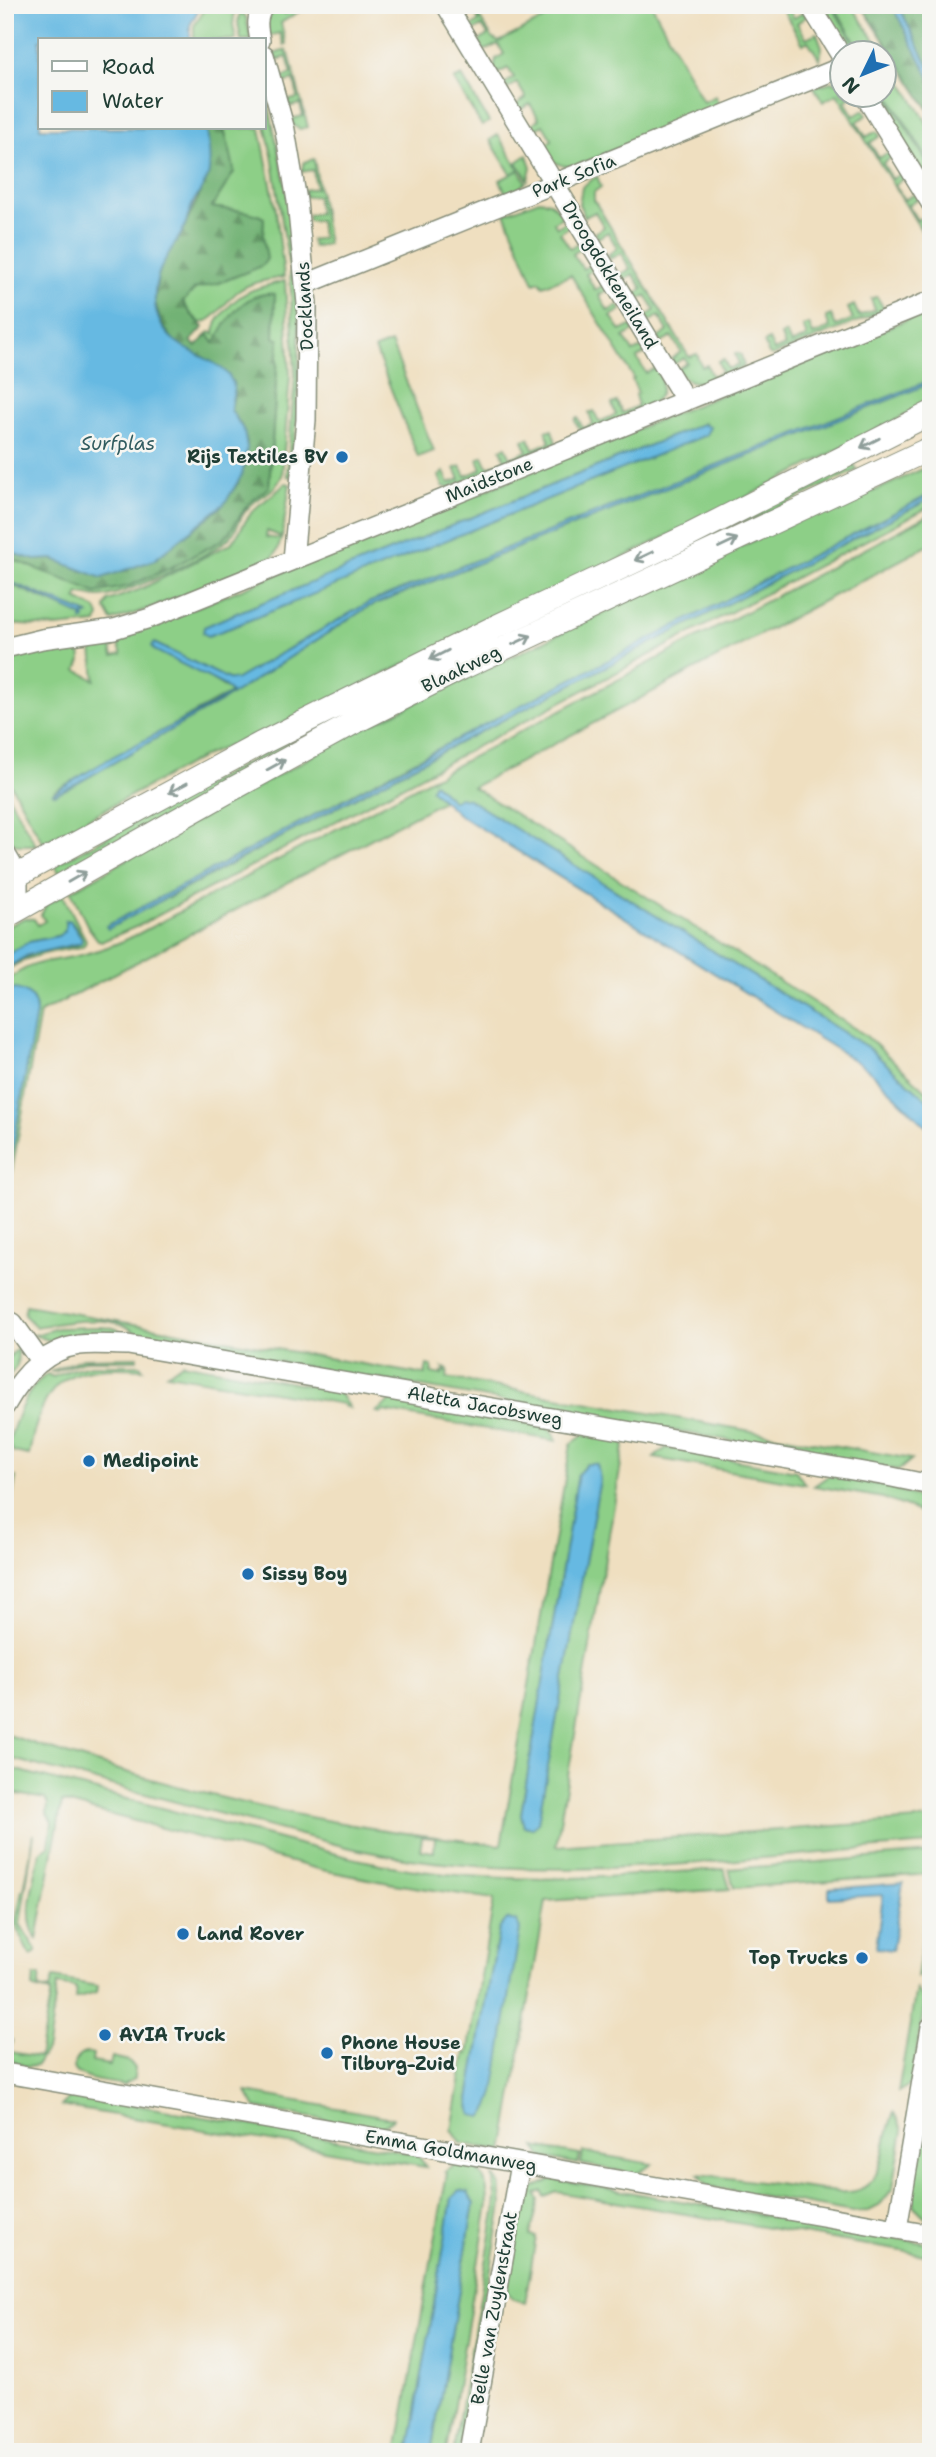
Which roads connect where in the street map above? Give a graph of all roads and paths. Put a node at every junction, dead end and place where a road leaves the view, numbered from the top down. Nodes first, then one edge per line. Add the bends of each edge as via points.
1 (264, 5) edge
2 (446, 5) edge
3 (810, 5) edge
4 (260, 38) edge
5 (830, 38) edge
6 (266, 62) edge
7 (828, 73) edge
8 (873, 108) edge
9 (554, 184) junction
10 (931, 203) edge
11 (306, 284) junction
12 (931, 301) edge
13 (686, 401) junction
14 (931, 413) edge
15 (931, 448) edge
16 (293, 560) junction
17 (5, 639) edge
18 (42, 639) junction
19 (5, 648) edge
20 (5, 853) edge
21 (11, 879) edge
22 (10, 910) edge
23 (5, 1319) edge
24 (41, 1362) junction
25 (5, 1406) edge
26 (931, 1485) edge
27 (931, 2027) edge
28 (5, 2073) edge
29 (520, 2164) junction
30 (897, 2229) junction
31 (931, 2235) edge
32 (468, 2452) edge

1 - 4 street via 258,13
2 - 9 street, Droogdokkeneiland
3 - 5 street
6 - 11 street, Docklands via 285,130
7 - 9 street, Park Sofia
8 - 10 street
9 - 11 street, Park Sofia
9 - 13 street, Droogdokkeneiland
11 - 16 street, Docklands via 308,367
12 - 13 street, Maidstone
13 - 16 street, Maidstone
14 -> 21 main road, Blaakweg via 260,744
22 -> 15 main road, Blaakweg via 462,668
16 - 18 street, Maidstone via 131,625
17 - 18 street, Maidstone
18 - 19 street, Maidstone
20 - 21 street
21 - 22 street
23 - 24 street via 13,1323
24 - 25 street via 26,1374
24 - 26 street, Aletta Jacobsweg via 62,1349 83,1344 128,1345
27 - 30 street
28 - 29 street, Emma Goldmanweg
29 - 30 street, Emma Goldmanweg
29 - 32 street, Belle van Zuylenstraat
30 - 31 street, Emma Goldmanweg

